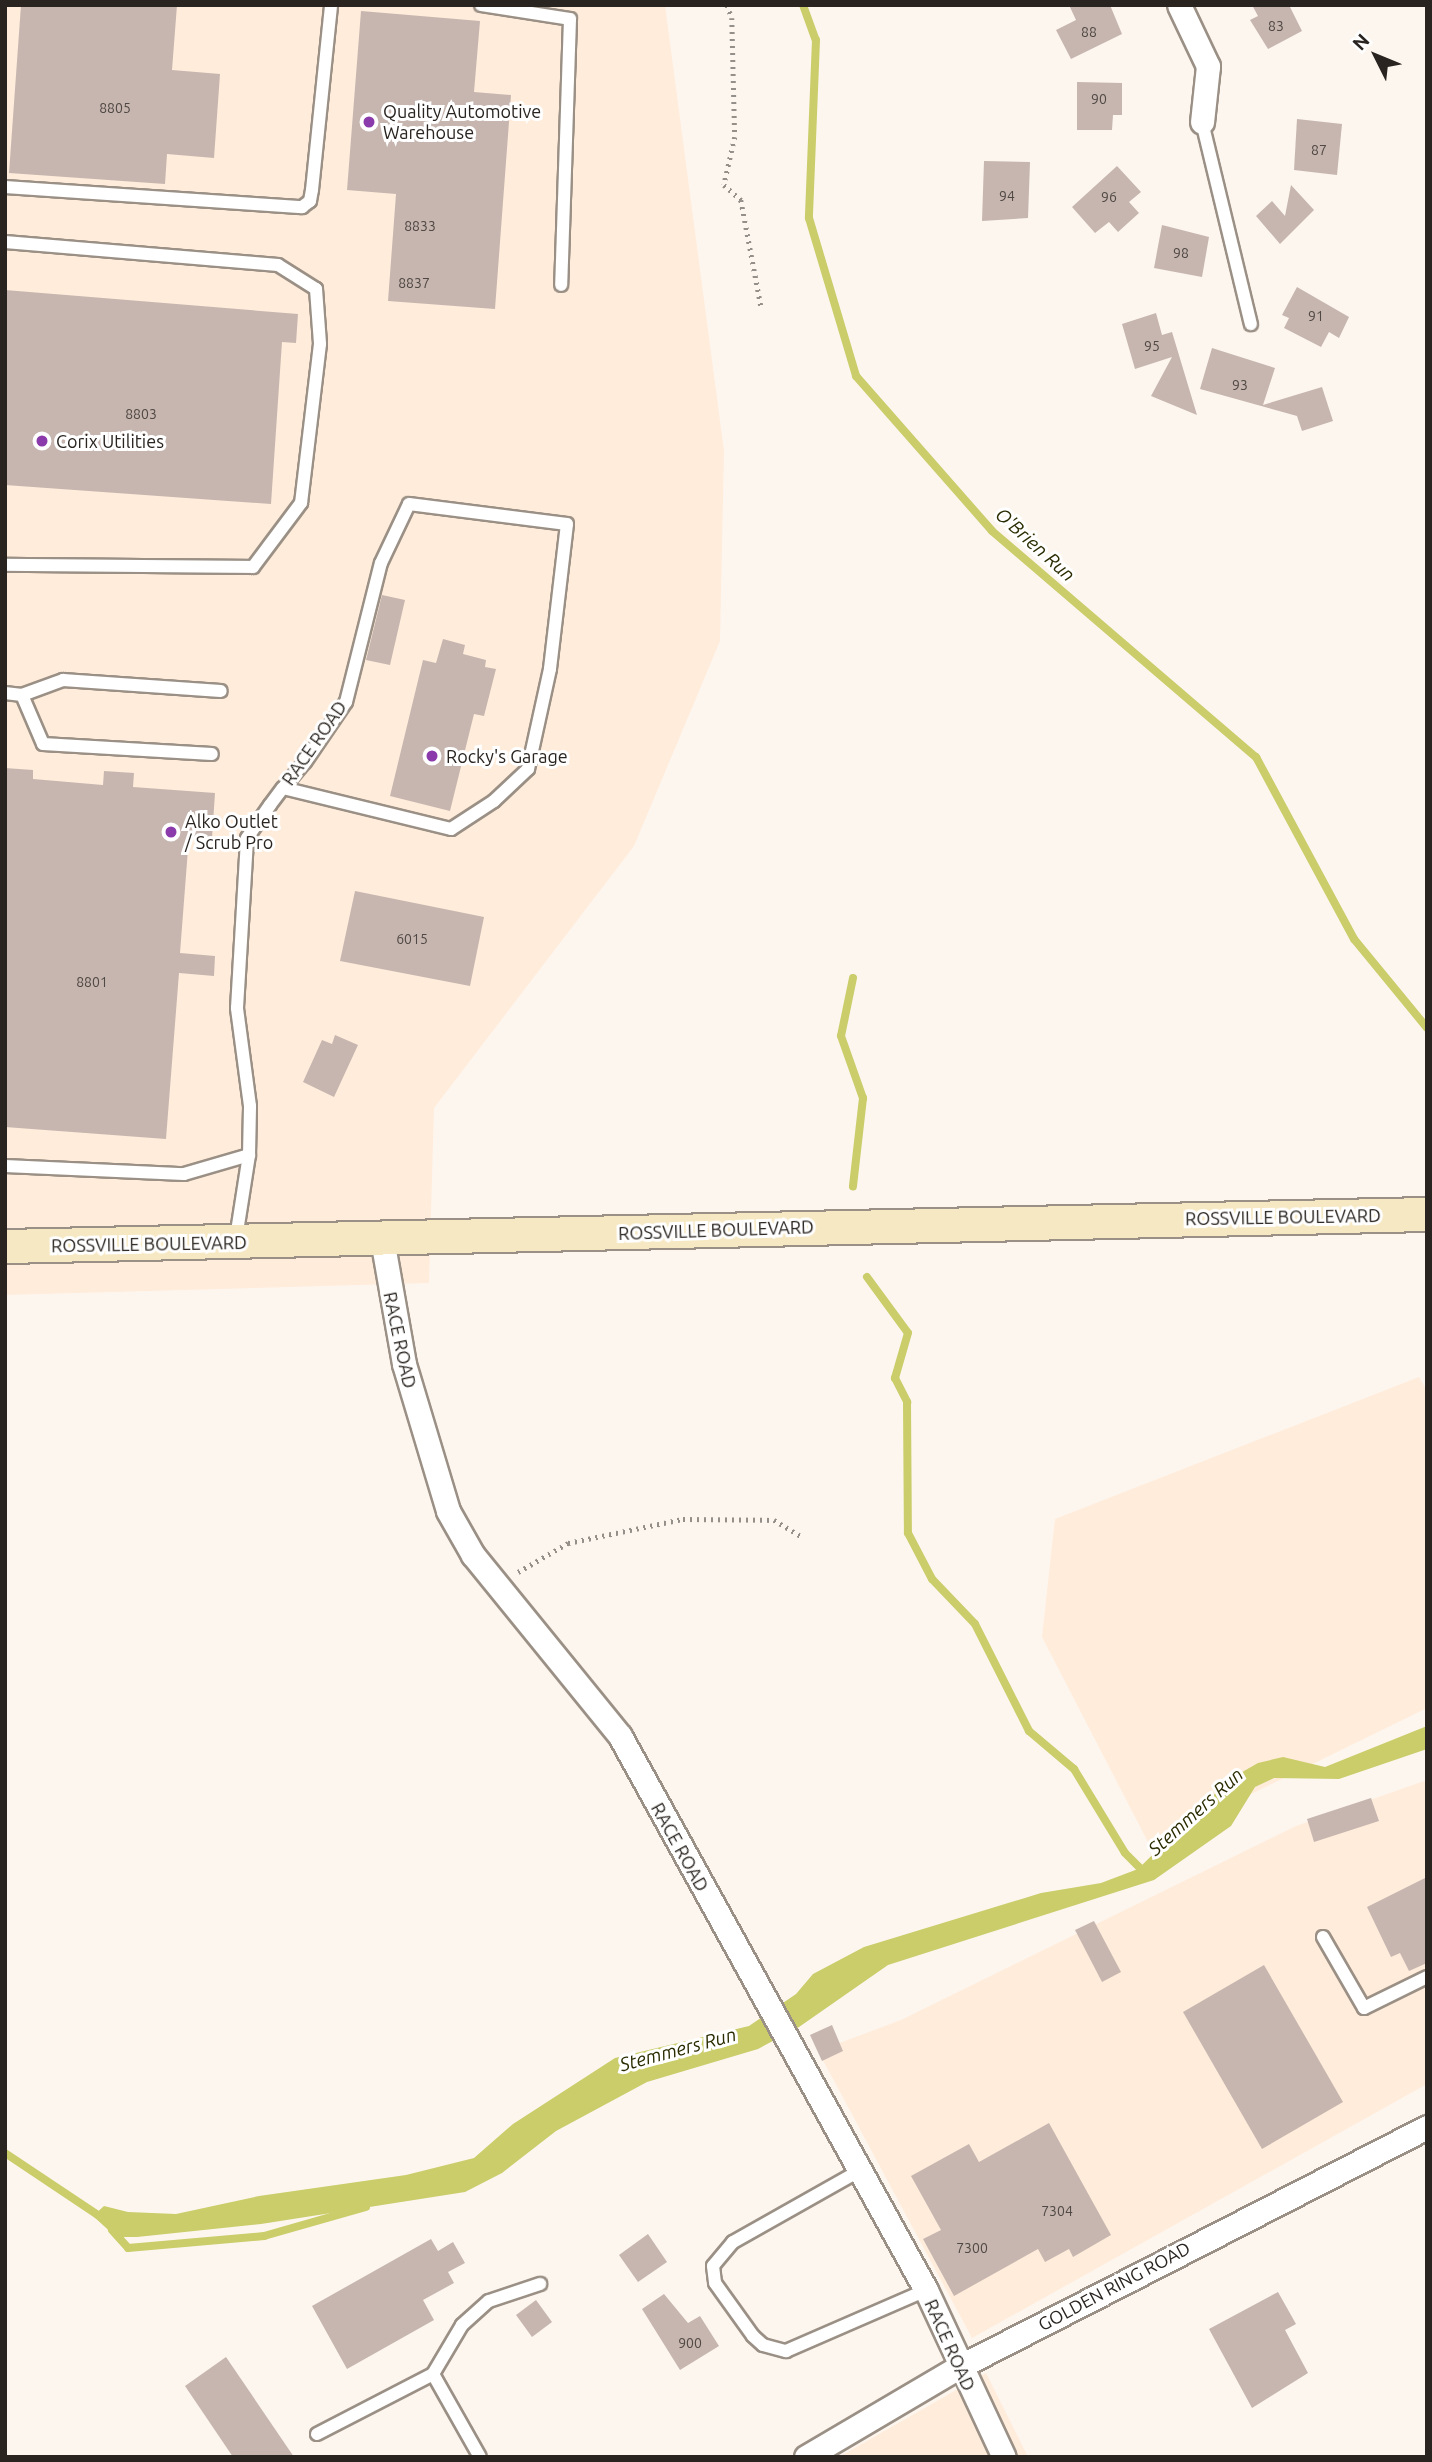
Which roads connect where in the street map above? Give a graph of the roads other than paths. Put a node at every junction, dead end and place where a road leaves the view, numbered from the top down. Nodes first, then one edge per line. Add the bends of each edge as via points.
1 (331, 5) edge
2 (481, 5) edge
3 (1179, 5) edge
4 (1202, 122) joint
5 (5, 187) edge
6 (5, 242) edge
7 (561, 285) dead end
8 (1251, 324) dead end
9 (5, 565) edge
10 (221, 691) dead end
11 (5, 693) edge
12 (22, 695) junction
13 (212, 754) dead end
14 (283, 788) junction
15 (249, 1155) junction
16 (5, 1166) edge
17 (1427, 1214) edge
18 (382, 1239) junction
19 (236, 1242) junction
20 (5, 1246) edge
21 (1323, 1937) dead end
22 (1427, 1977) edge
23 (1427, 2127) edge
24 (859, 2171) junction
25 (540, 2284) dead end
26 (926, 2290) junction
27 (959, 2367) junction
28 (433, 2374) junction
29 (317, 2434) dead end
30 (480, 2457) edge
31 (806, 2457) edge
32 (1004, 2457) edge

1 - 5 lane via 312,190 310,201 302,207
2 - 7 lane via 570,19
3 - 4 street via 1209,66
4 - 8 lane
6 - 9 lane via 278,265 316,289 320,344 301,503 253,567
10 - 12 lane via 64,680
11 - 12 lane
12 - 13 lane via 43,744
14 - 14 lane, RACE ROAD via 346,702 381,563 409,504 567,524 550,669 528,769 494,801 451,829
14 - 15 lane, RACE ROAD via 247,838 237,1008 250,1106
15 - 16 lane via 184,1174
15 - 19 lane, RACE ROAD
17 - 18 main road, ROSSVILLE BOULEVARD
18 - 19 main road, ROSSVILLE BOULEVARD
18 - 24 street, RACE ROAD via 404,1364 448,1511 472,1555 620,1736
19 - 20 main road, ROSSVILLE BOULEVARD
21 - 22 lane via 1364,2008
23 - 27 street, GOLDEN RING ROAD
24 - 26 street, RACE ROAD
24 - 26 lane via 733,2242 713,2266 715,2283 753,2336 763,2345 786,2351
25 - 28 lane via 489,2301 462,2325
26 - 27 street, RACE ROAD
27 - 31 street, GOLDEN RING ROAD
27 - 32 street, RACE ROAD
28 - 29 lane
28 - 30 lane

